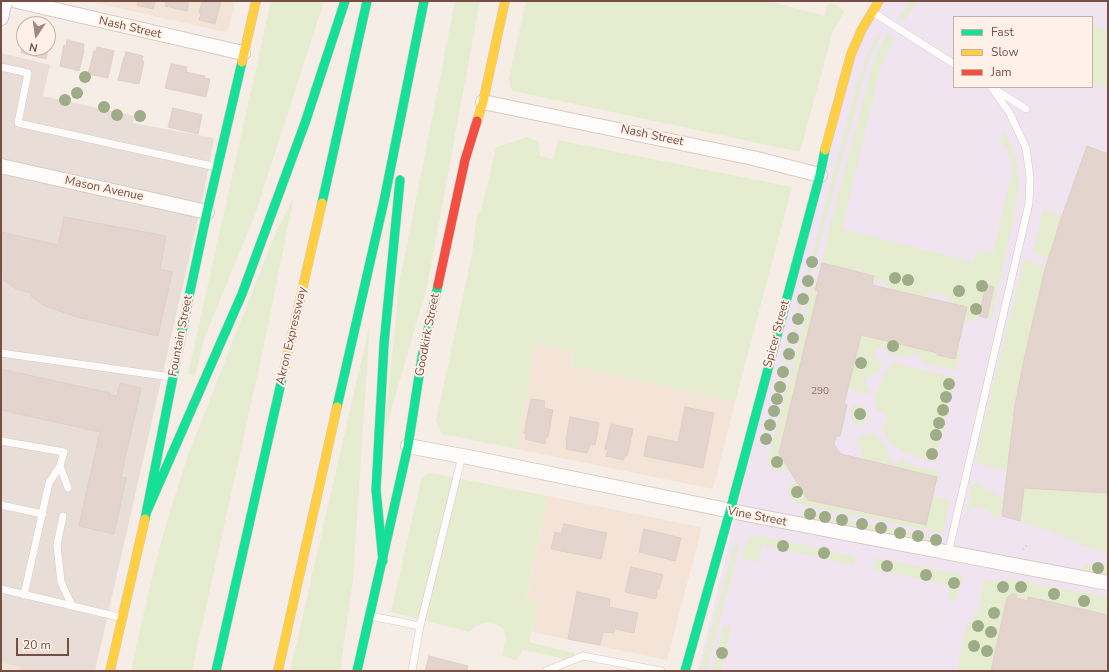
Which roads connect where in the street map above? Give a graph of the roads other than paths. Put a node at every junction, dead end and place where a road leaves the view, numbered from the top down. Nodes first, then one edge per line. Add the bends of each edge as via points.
1 (5, 1) edge
2 (17, 1) edge
3 (256, 1) edge
4 (345, 1) edge
5 (367, 1) edge
6 (424, 1) edge
7 (430, 1) edge
8 (505, 1) edge
9 (879, 1) edge
10 (872, 12) junction
11 (1, 18) edge
12 (243, 54) junction
13 (953, 63) edge
14 (1, 67) edge
15 (992, 88) edge
16 (993, 88) edge
17 (483, 102) junction
18 (1026, 109) dead end
19 (409, 123) dead end
20 (1, 166) edge
21 (218, 168) junction
22 (402, 170) dead end
23 (820, 175) junction
24 (207, 212) junction
25 (1, 353) edge
26 (173, 377) junction
27 (1, 441) edge
28 (408, 446) junction
29 (462, 456) junction
30 (60, 466) junction
31 (68, 488) dead end
32 (1, 505) edge
33 (147, 511) junction
34 (730, 511) junction
35 (43, 514) junction
36 (63, 516) dead end
37 (948, 554) junction
38 (383, 561) junction
39 (1108, 583) edge
40 (1, 589) edge
41 (24, 594) junction
42 (72, 606) junction
43 (370, 616) junction
44 (123, 618) junction
45 (420, 626) junction
46 (110, 671) edge
47 (216, 671) edge
48 (278, 671) edge
49 (357, 671) edge
50 (412, 671) edge
51 (546, 671) edge
52 (662, 671) edge
53 (685, 671) edge

1 - 11 street
2 - 12 street, Nash Street
3 - 12 main road, Fountain Street
4 - 33 main road via 305,123 242,294
5 - 47 main road, Akron Expressway
6 - 48 main road via 384,201
7 - 19 main road
8 - 17 main road, Goodkirk Street
9 - 10 main road, Spicer Street
10 - 13 lane
10 - 23 main road, Spicer Street via 851,54
12 - 21 main road, Fountain Street
14 - 21 lane via 28,74 18,123
15 - 37 lane via 1009,112 1026,148 1030,177 1029,203
16 - 18 lane
17 - 23 street, Nash Street via 753,158
17 - 28 main road, Goodkirk Street via 464,167 422,357
20 - 24 street, Mason Avenue
21 - 24 main road, Fountain Street
22 - 38 main road via 384,344 376,490
23 - 34 main road, Spicer Street
24 - 26 main road, Fountain Street
25 - 26 lane
26 - 33 main road, Fountain Street
27 - 30 lane via 64,452
28 - 29 street, Vine Street
28 - 38 main road, Goodkirk Street
29 - 34 street, Vine Street
29 - 45 lane
30 - 31 lane
30 - 35 lane via 49,483
32 - 35 lane
33 - 44 main road, Fountain Street
34 - 37 street, Vine Street
34 - 53 main road, Spicer Street
35 - 41 lane
36 - 42 lane via 58,544 61,582
37 - 39 street, Vine Street
38 - 43 main road, Goodkirk Street
40 - 41 lane
41 - 42 lane
42 - 44 lane
43 - 45 lane
43 - 49 main road, Goodkirk Street
44 - 46 main road, Fountain Street
45 - 50 lane
51 - 52 lane via 583,656

